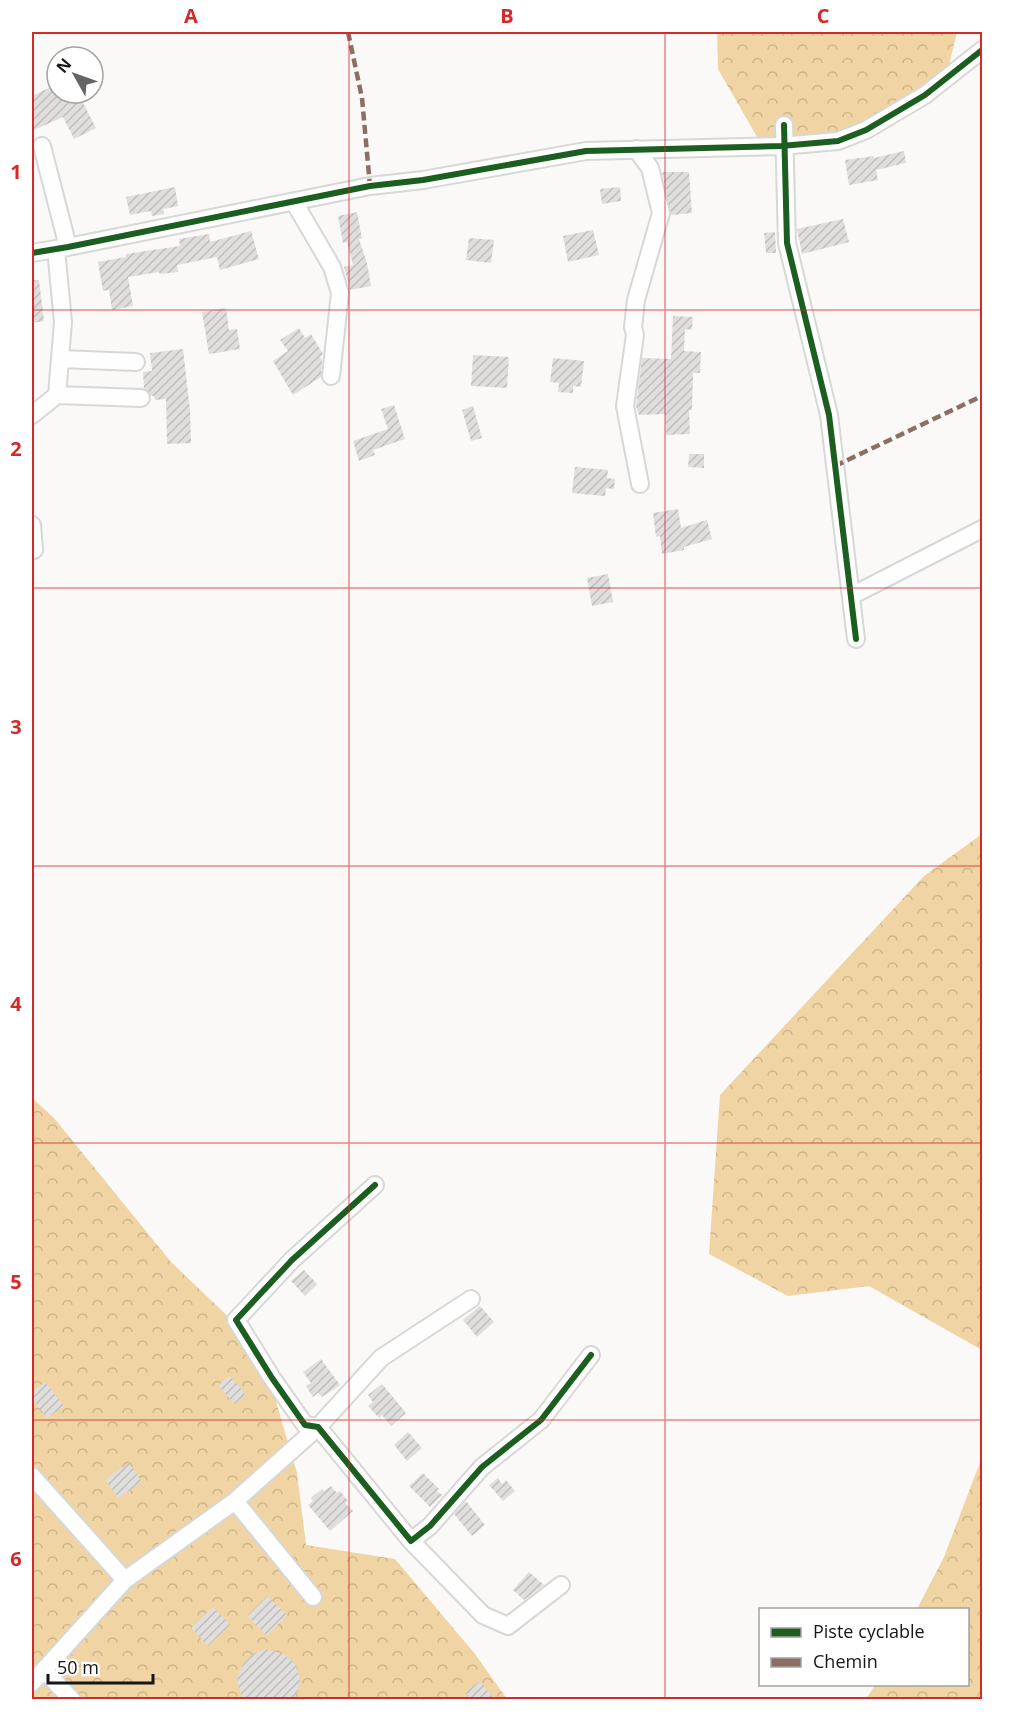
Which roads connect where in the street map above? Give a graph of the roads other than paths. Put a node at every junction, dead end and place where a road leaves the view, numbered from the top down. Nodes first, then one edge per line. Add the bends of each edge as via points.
1 (982, 50) edge
2 (784, 125) dead end
3 (42, 146) dead end
4 (784, 146) junction
5 (636, 149) junction
6 (294, 202) junction
7 (62, 248) junction
8 (32, 253) edge
9 (60, 359) junction
10 (136, 362) dead end
11 (331, 376) dead end
12 (57, 395) junction
13 (141, 398) dead end
14 (32, 415) edge
15 (640, 484) dead end
16 (32, 525) edge
17 (982, 530) edge
18 (34, 550) dead end
19 (851, 596) junction
20 (856, 639) dead end
21 (375, 1185) dead end
22 (471, 1299) dead end
23 (591, 1355) dead end
24 (318, 1427) junction
25 (32, 1476) edge
26 (235, 1501) junction
27 (411, 1541) junction
28 (125, 1580) junction
29 (561, 1585) dead end
30 (313, 1597) dead end
31 (45, 1671) junction
32 (32, 1683) edge
33 (72, 1700) edge

1 - 4 street via 925,95 866,130 838,141
2 - 4 street
3 - 7 street
4 - 5 street
4 - 19 street via 787,243 829,415
5 - 6 street via 586,151
5 - 15 street via 650,168 661,213 636,300 625,406
6 - 7 street
6 - 11 street via 332,267 340,293
7 - 8 street
7 - 9 street
9 - 10 street
9 - 12 street
12 - 13 street
12 - 14 street
16 - 18 street
17 - 19 street
19 - 20 street
21 - 24 street via 292,1260 236,1320 305,1425
22 - 24 street via 381,1358
23 - 27 street via 542,1420 482,1467 430,1526
24 - 26 street
24 - 27 street
25 - 28 street
26 - 28 street
26 - 30 street
27 - 29 street via 483,1615 508,1626
28 - 31 street
31 - 32 street
31 - 33 street

